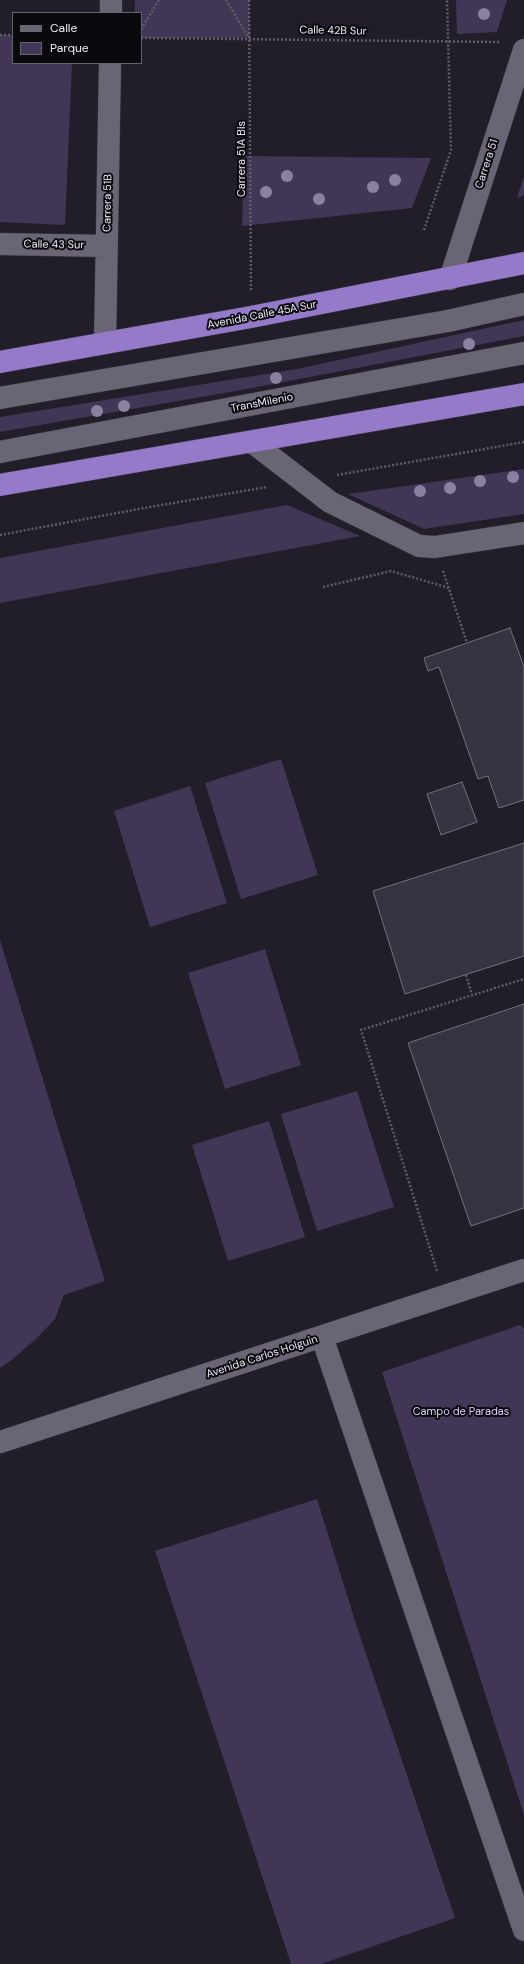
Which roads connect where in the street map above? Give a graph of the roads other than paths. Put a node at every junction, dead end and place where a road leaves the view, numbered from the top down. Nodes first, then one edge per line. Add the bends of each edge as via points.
1 (111, 0) edge
2 (111, 12) edge
3 (524, 50) edge
4 (110, 64) edge
5 (0, 244) edge
6 (107, 246) junction
7 (524, 263) edge
8 (450, 279) junction
9 (524, 304) edge
10 (105, 343) junction
11 (524, 353) edge
12 (0, 362) edge
13 (524, 394) edge
14 (0, 398) edge
15 (252, 442) junction
16 (0, 452) edge
17 (0, 485) edge
18 (524, 533) edge
19 (524, 1270) edge
20 (322, 1337) junction
21 (0, 1442) edge
22 (524, 1930) edge

1 - 2 street
3 - 8 street, Carrera 51
4 - 6 street, Carrera 51B
5 - 6 street, Calle 43 Sur
6 - 10 street, Carrera 51B
7 - 8 highway, Avenida Calle 45A Sur
8 - 10 highway, Avenida Calle 45A Sur
9 - 14 street via 440,322
10 - 12 highway, Avenida Calle 45A Sur
11 - 16 street, TransMilenio
13 - 15 highway
15 - 17 highway
15 - 18 street via 343,510 419,546 435,547
19 - 20 street, Avenida Carlos Holguin
20 - 21 street, Avenida Carlos Holguin
20 - 22 street

